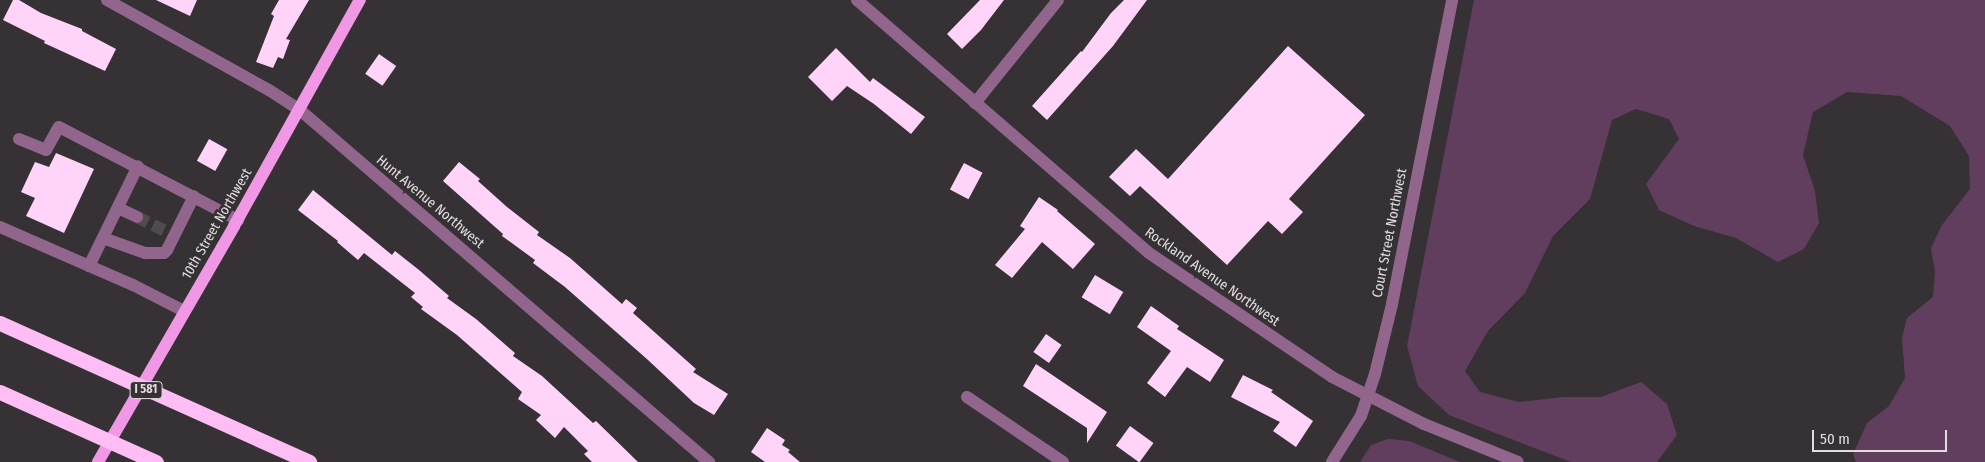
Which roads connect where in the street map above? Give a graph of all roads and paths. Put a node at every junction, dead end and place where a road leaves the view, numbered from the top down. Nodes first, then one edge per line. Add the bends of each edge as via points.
1 (107, 0) edge
2 (360, 0) edge
3 (856, 0) edge
4 (1058, 0) edge
5 (1452, 0) edge
6 (975, 103) junction
7 (300, 110) junction
8 (20, 139) dead end
9 (138, 166) junction
10 (194, 196) junction
11 (118, 208) junction
12 (137, 217) tunnel mouth
13 (238, 220) junction
14 (0, 226) edge
15 (103, 238) junction
16 (89, 266) junction
17 (184, 312) junction
18 (0, 323) edge
19 (0, 392) edge
20 (1369, 396) junction
21 (967, 397) dead end
22 (98, 462) edge
23 (156, 462) edge
24 (309, 462) edge
25 (709, 462) edge
26 (1063, 462) edge
27 (1332, 462) edge
28 (1518, 462) edge

1 - 7 street, Hunt Avenue Northwest
2 - 7 main road, 10th Street Northwest
3 - 6 street, Rockland Avenue Northwest
4 - 6 street
5 - 20 street, Court Street Northwest via 1392,304
6 - 20 street, Rockland Avenue Northwest via 1150,253 1286,348
7 - 13 main road, 10th Street Northwest
7 - 25 street, Hunt Avenue Northwest
8 - 9 street via 46,150 59,127
9 - 10 street
9 - 11 street
10 - 13 street
10 - 15 street via 171,232 164,253 145,253
11 - 12 street
11 - 15 street
13 - 17 main road, 10th Street Northwest
14 - 16 street
15 - 16 street
16 - 17 street
17 - 22 main road, 10th Street Northwest
18 - 24 highway, I 581
19 - 23 highway
20 - 27 street, Court Street Northwest
20 - 28 street, Rockland Avenue Northwest via 1424,424
21 - 26 street

